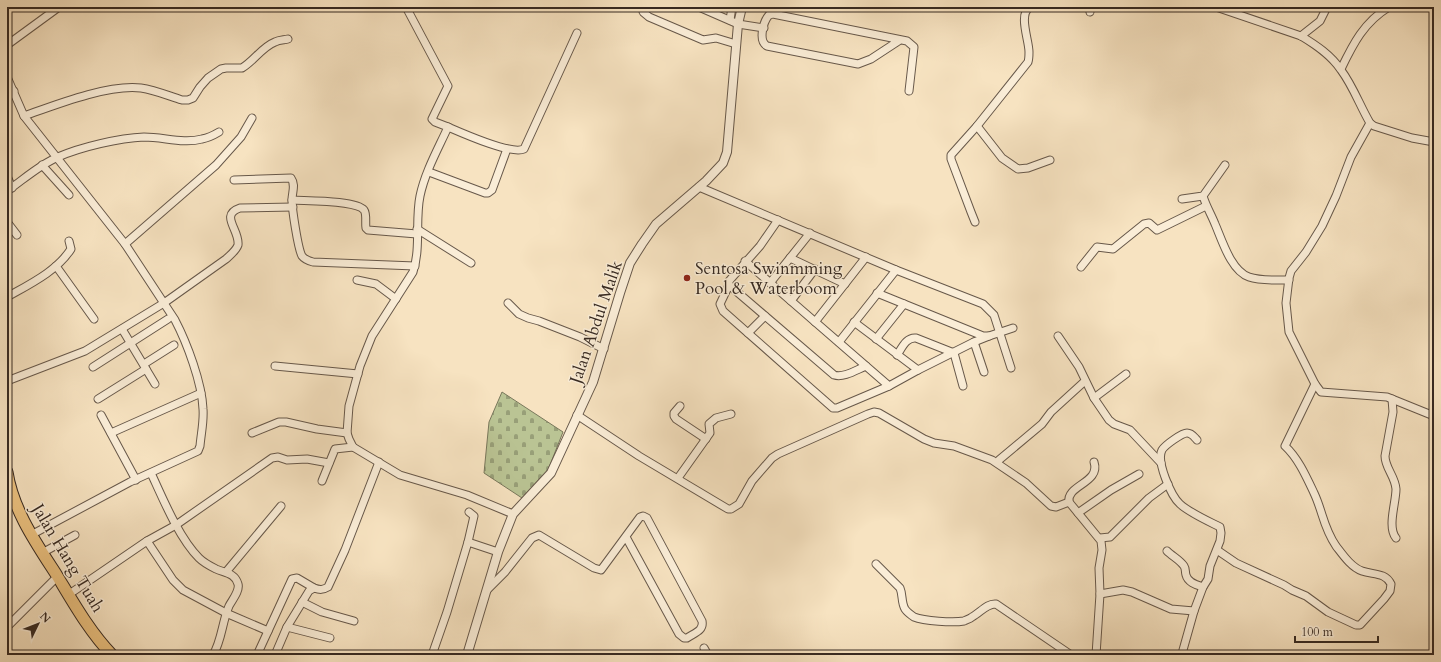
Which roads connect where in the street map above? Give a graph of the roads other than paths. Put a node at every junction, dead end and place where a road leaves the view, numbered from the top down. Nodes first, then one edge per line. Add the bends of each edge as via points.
1 (58, 7) edge
2 (406, 7) edge
3 (644, 7) edge
4 (699, 7) edge
5 (732, 7) edge
6 (742, 7) edge
7 (1030, 7) edge
8 (1216, 7) edge
9 (1327, 7) edge
10 (1389, 7) edge
11 (734, 22) junction
12 (764, 28) junction
13 (577, 34) dead end
14 (1301, 36) junction
15 (288, 39) dead end
16 (900, 40) junction
17 (736, 44) junction
18 (7, 45) edge
19 (1340, 69) junction
20 (7, 77) edge
21 (14, 91) junction
22 (909, 91) dead end
23 (7, 96) edge
24 (24, 116) junction
25 (252, 118) dead end
26 (1370, 123) junction
27 (977, 126) junction
28 (448, 127) junction
29 (219, 132) dead end
30 (1434, 142) edge
31 (507, 149) junction
32 (57, 157) junction
33 (1050, 160) dead end
34 (42, 165) junction
35 (1225, 165) dead end
36 (428, 172) junction
37 (7, 176) edge
38 (234, 180) dead end
39 (699, 187) junction
40 (10, 190) edge
41 (69, 195) dead end
42 (1203, 196) junction
43 (1182, 199) dead end
44 (293, 204) junction
45 (1206, 206) junction
46 (778, 220) junction
47 (7, 222) edge
48 (976, 222) dead end
49 (417, 231) junction
50 (810, 233) junction
51 (17, 235) dead end
52 (69, 241) dead end
53 (125, 244) junction
54 (866, 257) junction
55 (790, 258) junction
56 (745, 261) junction
57 (471, 263) dead end
58 (56, 266) junction
59 (415, 266) junction
60 (1081, 267) dead end
61 (815, 269) junction
62 (896, 270) junction
63 (357, 280) dead end
64 (1289, 280) junction
65 (770, 282) junction
66 (845, 284) junction
67 (729, 285) junction
68 (877, 293) junction
69 (7, 296) edge
70 (396, 299) junction
71 (791, 301) junction
72 (164, 303) junction
73 (508, 303) dead end
74 (904, 304) junction
75 (765, 316) junction
76 (94, 319) dead end
77 (168, 319) dead end
78 (815, 322) junction
79 (854, 322) junction
80 (1013, 328) dead end
81 (122, 329) junction
82 (999, 332) junction
83 (748, 333) junction
84 (989, 336) junction
85 (1058, 336) dead end
86 (876, 339) junction
87 (839, 342) junction
88 (974, 342) junction
89 (131, 343) junction
90 (174, 345) dead end
91 (604, 349) junction
92 (954, 353) junction
93 (897, 356) junction
94 (93, 366) dead end
95 (145, 366) junction
96 (275, 366) dead end
97 (866, 366) junction
98 (1011, 368) dead end
99 (918, 370) junction
100 (984, 372) dead end
101 (358, 374) junction
102 (1126, 374) dead end
103 (7, 381) edge
104 (1085, 381) junction
105 (155, 384) dead end
106 (1315, 384) junction
107 (889, 386) junction
108 (964, 386) dead end
109 (201, 393) junction
110 (1094, 398) junction
111 (98, 399) dead end
112 (1392, 399) junction
113 (680, 406) dead end
114 (731, 414) dead end
115 (102, 415) dead end
116 (577, 415) junction
117 (1434, 416) edge
118 (111, 433) junction
119 (252, 433) dead end
120 (347, 433) junction
121 (706, 439) junction
122 (1197, 440) dead end
123 (353, 447) junction
124 (379, 462) junction
125 (1094, 462) dead end
126 (329, 463) junction
127 (998, 463) junction
128 (1161, 464) junction
129 (7, 472) edge
130 (151, 473) junction
131 (1139, 474) dead end
132 (678, 478) junction
133 (136, 480) junction
134 (322, 481) dead end
135 (1168, 484) junction
136 (1069, 502) junction
137 (281, 506) dead end
138 (469, 512) dead end
139 (1078, 513) junction
140 (513, 514) junction
141 (176, 525) junction
142 (31, 535) junction
143 (75, 535) dead end
144 (626, 537) junction
145 (1100, 538) junction
146 (1396, 538) dead end
147 (147, 541) junction
148 (468, 542) junction
149 (1216, 550) junction
150 (1167, 551) dead end
151 (498, 552) junction
152 (42, 553) junction
153 (876, 564) dead end
154 (226, 572) junction
155 (57, 577) junction
156 (1203, 587) junction
157 (314, 588) junction
158 (487, 590) junction
159 (1100, 594) junction
160 (68, 595) junction
161 (302, 602) junction
162 (1194, 610) junction
163 (226, 613) junction
164 (354, 621) dead end
165 (7, 627) edge
166 (287, 627) junction
167 (268, 631) junction
168 (330, 638) dead end
169 (704, 648) dead end
170 (111, 655) edge
171 (213, 655) edge
172 (258, 655) edge
173 (274, 655) edge
174 (432, 655) edge
175 (467, 655) edge
176 (708, 655) edge
177 (1071, 655) edge
178 (1096, 655) edge
179 (1183, 655) edge

1 - 18 street
2 - 28 street via 448,86 432,119
3 - 17 street via 643,12 649,17 703,40 716,38
4 - 11 street
5 - 11 street
6 - 11 street, Jalan Abdul Malik
7 - 27 street via 1024,16 1030,54 1028,62
8 - 14 street
9 - 14 street via 1320,21
10 - 19 street via 1371,21 1356,38
11 - 12 street
11 - 17 street, Jalan Abdul Malik
12 - 16 street via 766,18 772,14
12 - 16 street via 761,40 767,46 851,64 863,63
13 - 31 street via 524,149
14 - 19 street via 1323,51
15 - 24 street via 275,42 242,68 221,69 208,78 193,98 188,100 145,89 127,88 90,94
16 - 22 street via 907,41 914,47
17 - 39 street, Jalan Abdul Malik via 727,152 723,163
19 - 26 street
20 - 21 street
21 - 23 street
21 - 24 street
24 - 32 street
25 - 53 street via 242,137 216,165
26 - 30 street via 1412,138
26 - 64 street via 1351,157 1322,226 1292,270
27 - 33 street via 1002,158 1018,169
27 - 48 street via 953,152 951,159
28 - 31 street
28 - 36 street
29 - 32 street via 203,139 180,141 144,137 124,139
31 - 36 street via 492,190 488,193
32 - 34 street
32 - 53 street
34 - 40 street
34 - 41 street
35 - 42 street
36 - 49 street via 420,196
37 - 40 street
38 - 44 street via 292,178
39 - 46 street
39 - 91 street, Jalan Abdul Malik via 656,224 630,264
42 - 43 street
42 - 45 street
44 - 49 street via 347,203 363,209 368,230
44 - 59 street via 300,250 306,260
44 - 72 street via 233,210 230,218 238,239 235,251
45 - 60 street via 1158,230 1149,223 1144,224 1113,249 1097,248
45 - 64 street via 1227,253 1242,274 1256,278
46 - 50 street
46 - 56 street via 760,246
47 - 51 street
49 - 57 street
49 - 59 street
50 - 54 street
50 - 55 street
52 - 58 street via 72,249
53 - 72 street
54 - 62 street
54 - 66 street
55 - 61 street
55 - 65 street
56 - 65 street
56 - 67 street via 729,281
58 - 69 street
58 - 76 street
59 - 70 street
61 - 66 street
61 - 71 street
62 - 68 street
62 - 82 street via 983,304 994,315
63 - 70 street via 376,284
64 - 106 street via 1286,303 1289,332
65 - 71 street
66 - 78 street
67 - 75 street
67 - 83 street via 720,304 723,311
68 - 74 street
68 - 79 street
70 - 101 street via 372,336
71 - 78 street
72 - 81 street
72 - 109 street via 180,329
73 - 91 street via 519,314
74 - 84 street via 983,336
74 - 86 street
75 - 83 street
75 - 97 street via 834,375 844,376
77 - 89 street
78 - 87 street
79 - 86 street
79 - 87 street
80 - 82 street
81 - 89 street
81 - 103 street via 85,351
82 - 84 street
82 - 98 street
83 - 107 street via 833,408
84 - 88 street
85 - 104 street via 1079,366
86 - 93 street
87 - 97 street
88 - 92 street
88 - 100 street
89 - 94 street
89 - 95 street
90 - 95 street
91 - 116 street, Jalan Abdul Malik via 593,382
92 - 93 street via 913,337 908,339
92 - 99 street
92 - 108 street
93 - 99 street
95 - 105 street
95 - 111 street
96 - 101 street
97 - 107 street
99 - 107 street
101 - 120 street via 349,406
102 - 110 street
104 - 110 street
104 - 127 street
106 - 112 street via 1324,394
106 - 149 street via 1285,446 1295,458 1314,493 1327,532 1337,546 1352,565 1362,571 1386,577 1391,584 1390,590 1360,625 1356,625 1328,612 1306,596 1236,563
109 - 118 street
109 - 130 street via 203,416 198,451
110 - 128 street via 1109,420 1130,430
112 - 117 street
112 - 146 street via 1393,412 1385,461 1396,488 1392,530
113 - 121 street via 674,413 676,419
114 - 121 street via 710,422 710,433
115 - 118 street
116 - 132 street
116 - 140 street, Jalan Abdul Malik via 551,473
118 - 133 street
119 - 120 street via 279,422
120 - 123 street
121 - 132 street
122 - 128 street via 1187,433 1172,441 1162,450
123 - 124 street
123 - 126 street via 335,449
124 - 140 street via 400,475 467,495
124 - 157 street via 328,587 324,590
125 - 136 street via 1095,473 1072,492
126 - 134 street
126 - 141 street via 274,457
127 - 132 street via 954,446 924,439 884,415 874,412 772,458 752,481 739,504 731,509
127 - 136 street via 1026,483 1051,506 1056,507
128 - 135 street
129 - 142 main road, Jalan Hang Tuah via 16,503
130 - 133 street
130 - 141 street
131 - 139 street
133 - 142 street
135 - 145 street via 1149,498 1110,537
135 - 149 street via 1171,493 1180,504 1220,527 1222,532
136 - 139 street
137 - 154 street
138 - 148 street via 474,516
139 - 145 street
140 - 151 street, Jalan Abdul Malik
141 - 147 street
141 - 154 street via 198,558 219,571
142 - 152 main road, Jalan Hang Tuah
143 - 152 street
144 - 144 street via 640,517 647,518 702,620 702,629 687,638 679,634
144 - 158 street via 599,571 540,535 536,536
145 - 159 street
147 - 160 street
147 - 163 street via 173,580 183,590
148 - 151 street
148 - 174 street
149 - 156 street via 1208,579
150 - 156 street via 1183,565 1188,580
151 - 158 street, Jalan Abdul Malik
152 - 155 main road, Jalan Hang Tuah
153 - 177 street via 900,588 903,604 913,616 920,619 964,621 974,617 992,603 1006,609
154 - 163 street via 234,577 239,586
155 - 160 main road, Jalan Hang Tuah
155 - 165 street
156 - 162 street
157 - 161 street
157 - 167 street via 293,578
158 - 175 street, Jalan Abdul Malik
159 - 162 street via 1123,590 1171,609
159 - 178 street
160 - 170 main road, Jalan Hang Tuah
161 - 164 street via 322,612
161 - 166 street
162 - 179 street via 1182,650
163 - 167 street
163 - 171 street
166 - 168 street
166 - 173 street
167 - 172 street
169 - 176 street

